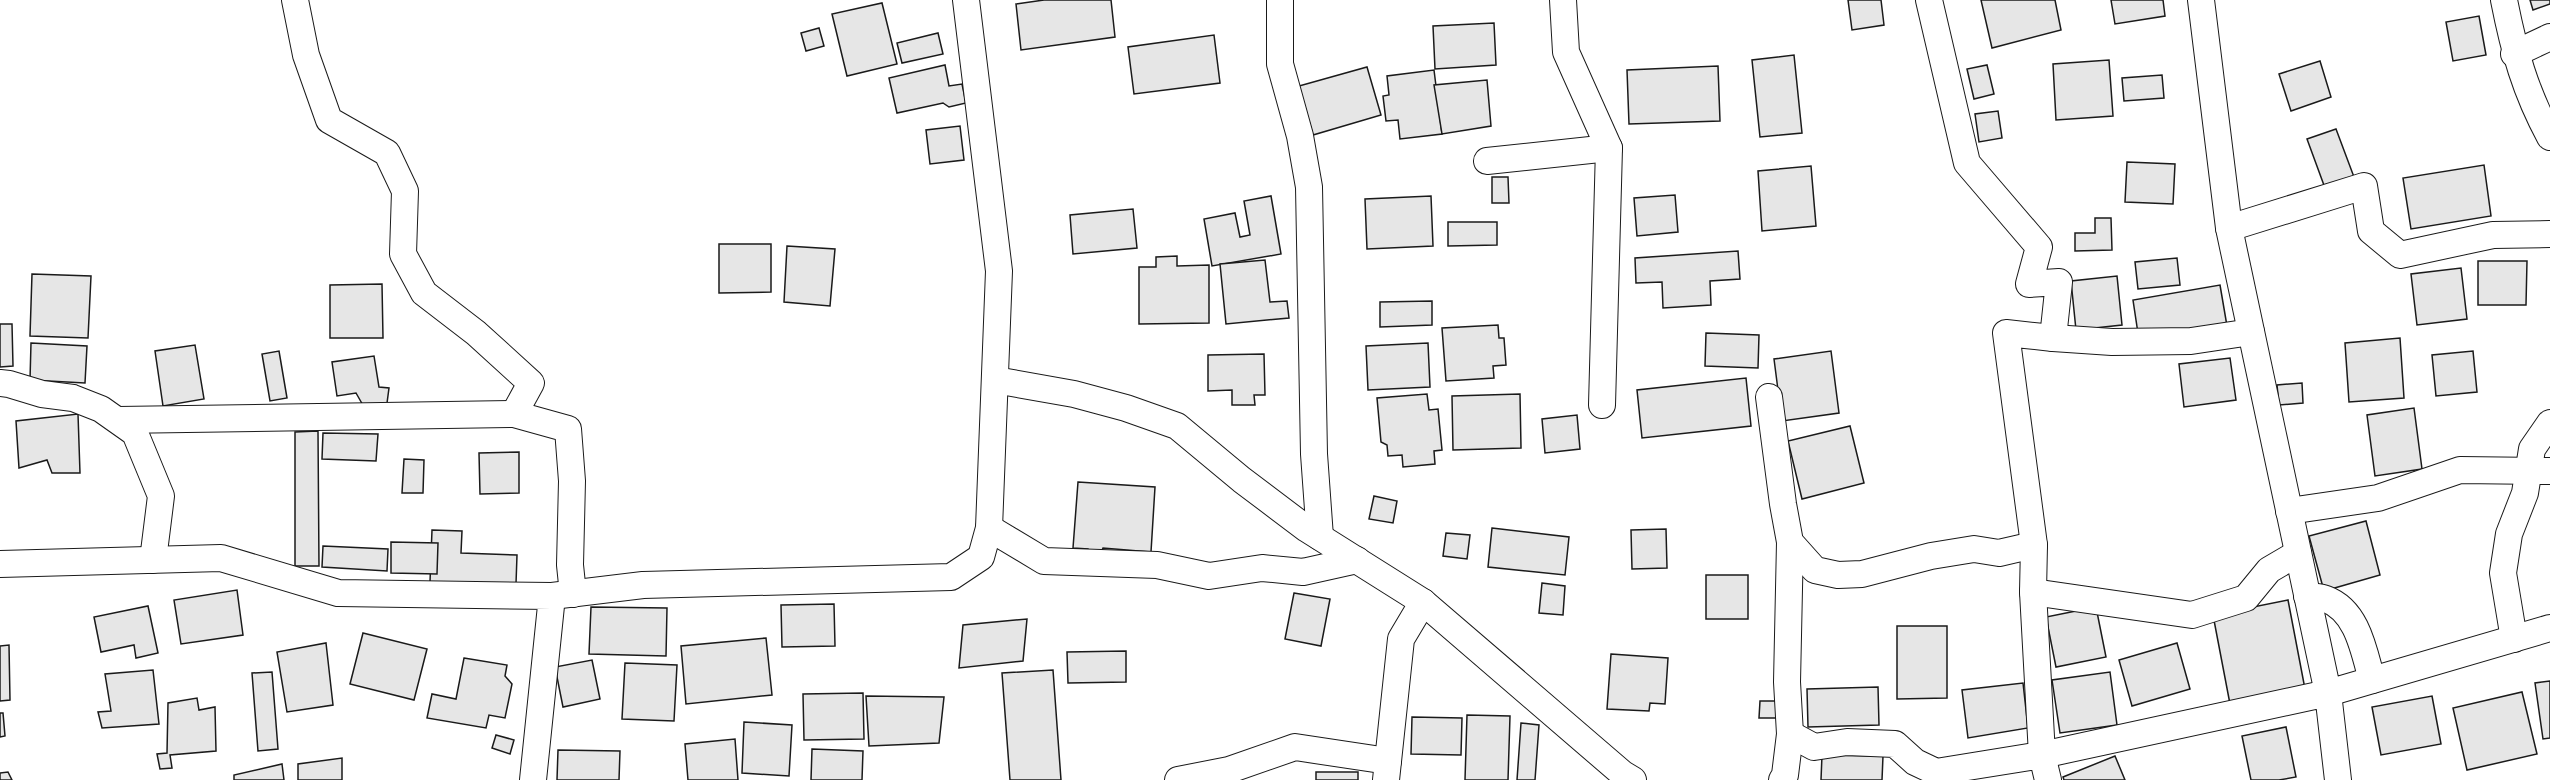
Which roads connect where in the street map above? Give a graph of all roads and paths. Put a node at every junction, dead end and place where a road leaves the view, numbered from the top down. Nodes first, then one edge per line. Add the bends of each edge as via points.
1 (295, 0) edge
2 (966, 0) edge
3 (1280, 0) edge
4 (1563, 0) edge
5 (1929, 0) edge
6 (2201, 0) edge
7 (2504, 0) edge
8 (2550, 37) edge
9 (2514, 54) junction
10 (2550, 137) edge
11 (1609, 148) junction
12 (1487, 161) dead end
13 (2229, 228) junction
14 (2550, 234) edge
15 (2251, 332) junction
16 (2053, 338) junction
17 (994, 380) junction
18 (0, 383) edge
19 (1769, 397) dead end
20 (1602, 405) dead end
21 (514, 414) junction
22 (118, 420) junction
23 (2550, 423) edge
24 (2540, 472) edge
25 (2289, 511) junction
26 (989, 528) junction
27 (1320, 537) junction
28 (1790, 542) junction
29 (2034, 545) junction
30 (2298, 553) junction
31 (153, 560) junction
32 (1357, 560) junction
33 (0, 564) edge
34 (2033, 592) junction
35 (562, 595) junction
36 (2307, 596) junction
37 (1423, 602) junction
38 (2550, 628) edge
39 (2514, 639) junction
40 (2372, 680) junction
41 (2328, 693) junction
42 (1790, 734) junction
43 (2042, 754) junction
44 (1387, 771) edge
45 (533, 780) edge
46 (1178, 780) edge
47 (1633, 780) edge
48 (1782, 780) edge
49 (2048, 780) edge
50 (2338, 780) edge

1 - 21 street via 306,55 329,120 387,153 405,191 403,254 424,293 531,383
2 - 17 street via 999,272
3 - 27 street via 1280,64 1309,186 1314,454
4 - 11 street via 1566,52
5 - 16 street via 1967,163 2039,247 2029,284 2059,282
6 - 13 street
7 - 9 street
8 - 9 street
9 - 10 street via 2534,108
11 - 12 street
11 - 20 street
13 - 14 street via 2364,186 2371,231 2400,255 2493,236
13 - 15 street
15 - 16 street via 2191,341
15 - 25 street
16 - 29 street via 2006,333
17 - 26 street
17 - 27 street via 1105,402 1177,426
18 - 22 street via 72,398
19 - 28 street
21 - 22 street
21 - 35 street via 568,429 572,481 570,565
22 - 31 street via 135,433 161,496
23 - 24 street via 2532,449
24 - 25 street via 2460,470 2378,498
24 - 39 street via 2525,493 2509,534 2503,573
25 - 30 street
26 - 32 street via 1044,561 1157,565 1209,576 1262,568 1304,572
26 - 35 street via 981,557 951,577 643,585
27 - 32 street
28 - 29 street via 1815,570 1838,575 1862,574 1974,549 1999,553
28 - 42 street
29 - 34 street
30 - 34 street via 2269,570 2246,598 2192,615
30 - 36 street
31 - 33 street
31 - 35 street via 220,558 338,593
32 - 37 street
34 - 43 street
35 - 45 street
36 - 40 street via 2327,599 2348,614
36 - 41 street
37 - 44 street via 1401,639
37 - 47 street
38 - 39 street
39 - 40 street
40 - 41 street
41 - 43 street
41 - 50 street
42 - 43 street via 1814,747 1847,742 1895,744 1915,762 1936,772
42 - 48 street
43 - 49 street
44 - 46 street via 1295,747 1229,770

